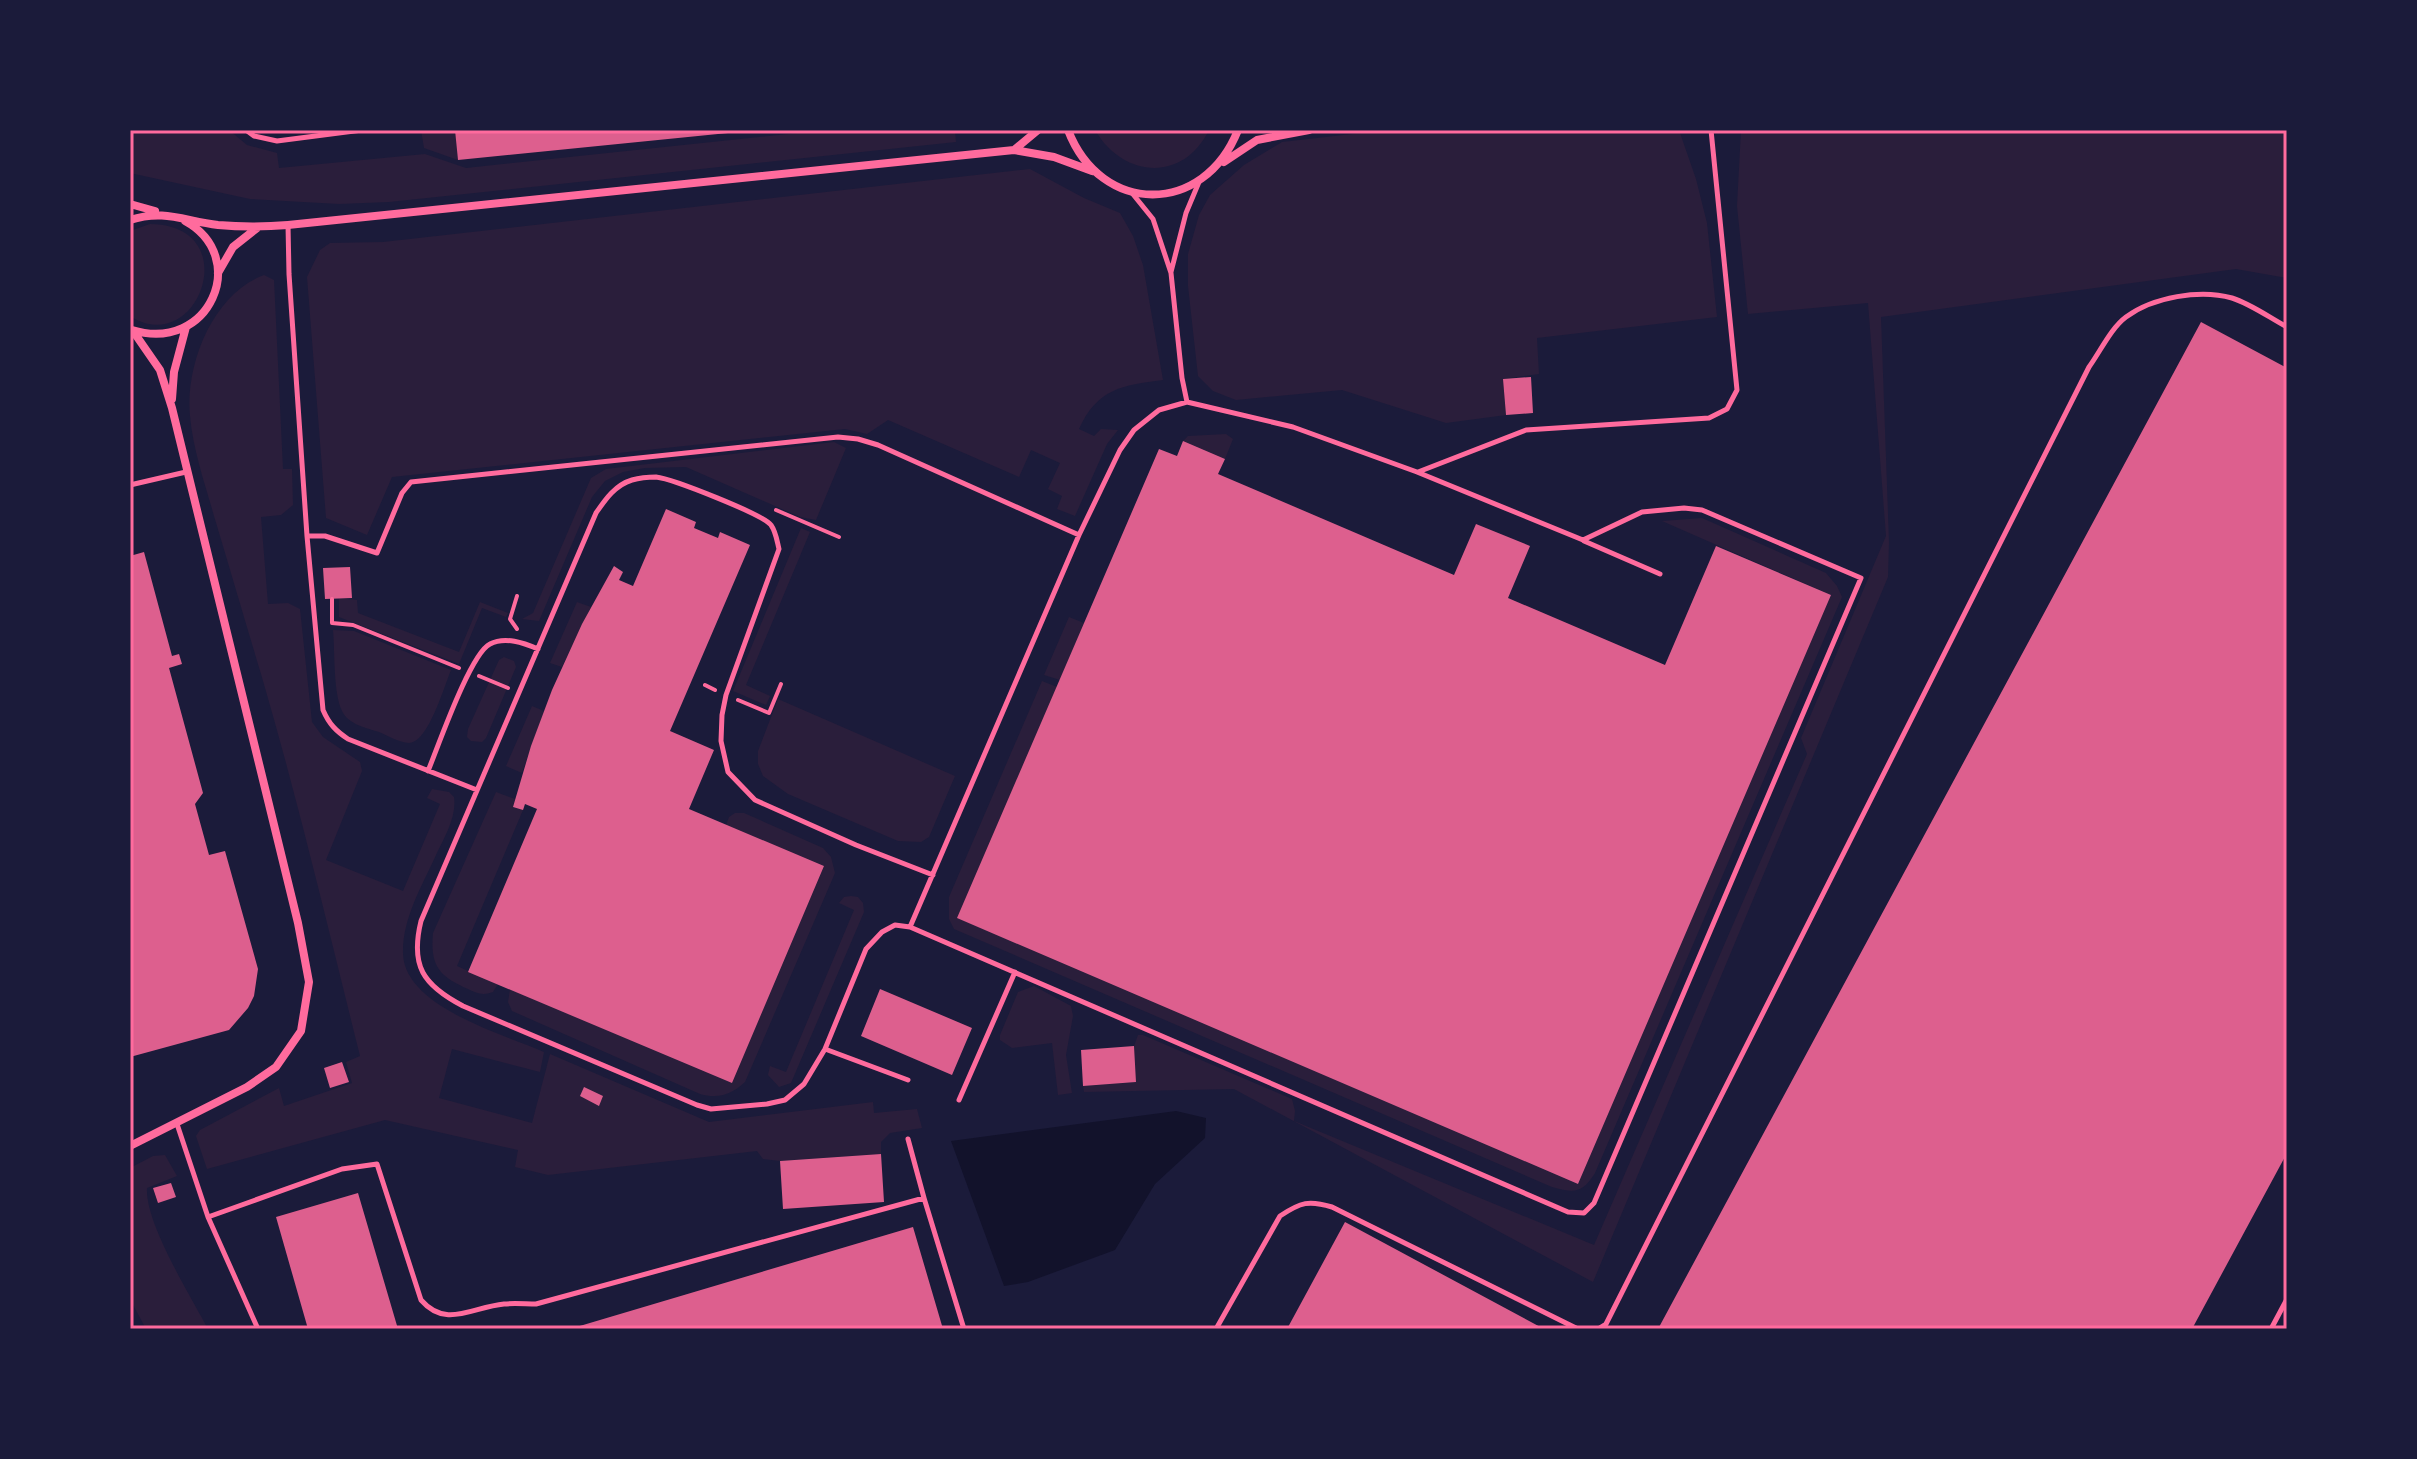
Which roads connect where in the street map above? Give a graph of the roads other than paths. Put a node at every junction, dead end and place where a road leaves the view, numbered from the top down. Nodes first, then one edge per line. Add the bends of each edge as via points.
1 (246, 130) edge
2 (362, 130) edge
3 (1038, 130) edge
4 (1068, 130) edge
5 (1238, 130) edge
6 (1309, 130) edge
7 (1711, 130) edge
8 (1284, 131) edge
9 (1014, 150) junction
10 (1217, 167) junction
11 (1092, 171) junction
12 (1199, 182) junction
13 (1132, 193) junction
14 (130, 204) edge
15 (167, 214) junction
16 (177, 217) junction
17 (130, 220) edge
18 (288, 225) junction
19 (258, 227) junction
20 (218, 273) junction
21 (1171, 273) junction
22 (186, 327) junction
23 (2287, 327) edge
24 (132, 330) edge
25 (1187, 402) junction
26 (172, 408) junction
27 (186, 472) junction
28 (1417, 472) junction
29 (130, 485) edge
30 (1079, 535) junction
31 (307, 536) junction
32 (1583, 540) junction
33 (1660, 574) dead end
34 (538, 649) junction
35 (428, 771) junction
36 (477, 790) junction
37 (933, 875) junction
38 (910, 927) junction
39 (1015, 972) junction
40 (825, 1049) junction
41 (908, 1080) dead end
42 (959, 1100) dead end
43 (176, 1123) junction
44 (908, 1139) dead end
45 (130, 1146) edge
46 (924, 1198) junction
47 (208, 1217) junction
48 (2287, 1299) edge
49 (258, 1329) edge
50 (964, 1329) edge
51 (1216, 1329) edge
52 (1578, 1329) edge
53 (1598, 1329) edge
54 (2271, 1329) edge

1 - 2 lane via 277,141
3 - 9 street
4 - 11 street
5 - 10 street
6 - 8 street
7 - 28 lane via 1737,390 1727,409 1709,418 1526,430
8 - 10 street via 1257,140
9 - 11 street
9 - 18 street
10 - 12 street
11 - 13 street
12 - 13 street via 1155,195
12 - 21 lane
13 - 21 lane via 1153,219
14 - 15 street
15 - 16 street
15 - 17 street
16 - 19 street
16 - 20 street via 206,239
18 - 19 street
18 - 31 lane
19 - 20 street via 233,247
20 - 22 street via 210,305
21 - 25 lane
22 - 24 street via 151,335
22 - 26 street via 174,372
23 - 53 lane via 2235,299 2181,297 2149,304 2124,318 2089,367 1606,1324
24 - 26 street via 160,370
25 - 28 lane via 1293,427
25 - 30 lane via 1159,410 1134,430
26 - 27 street
27 - 29 lane
27 - 43 street via 309,982 301,1031 276,1067
28 - 32 lane
30 - 31 lane via 878,445 838,437 411,482 377,553 325,536
30 - 37 lane
31 - 35 lane via 320,694 328,721 348,739
32 - 33 lane
32 - 39 lane via 1642,512 1702,510 1861,578 1594,1203 1584,1213 1568,1212
34 - 35 lane via 507,640 482,650
34 - 36 lane
34 - 37 lane via 596,513 620,486 632,480 664,479 770,523 779,549 722,715 728,772 755,800
35 - 36 lane
36 - 40 lane via 416,940 423,976 433,987 463,1006 711,1109 785,1100 804,1084
37 - 38 lane
38 - 39 lane
38 - 40 lane via 895,925 866,949
39 - 42 lane
40 - 41 lane
43 - 45 street
43 - 47 lane
44 - 46 lane
46 - 47 lane via 536,1304 504,1304 445,1316 431,1312 421,1300 377,1164 342,1169
46 - 50 lane
47 - 49 lane
48 - 54 lane
51 - 52 lane via 1280,1216 1313,1201

